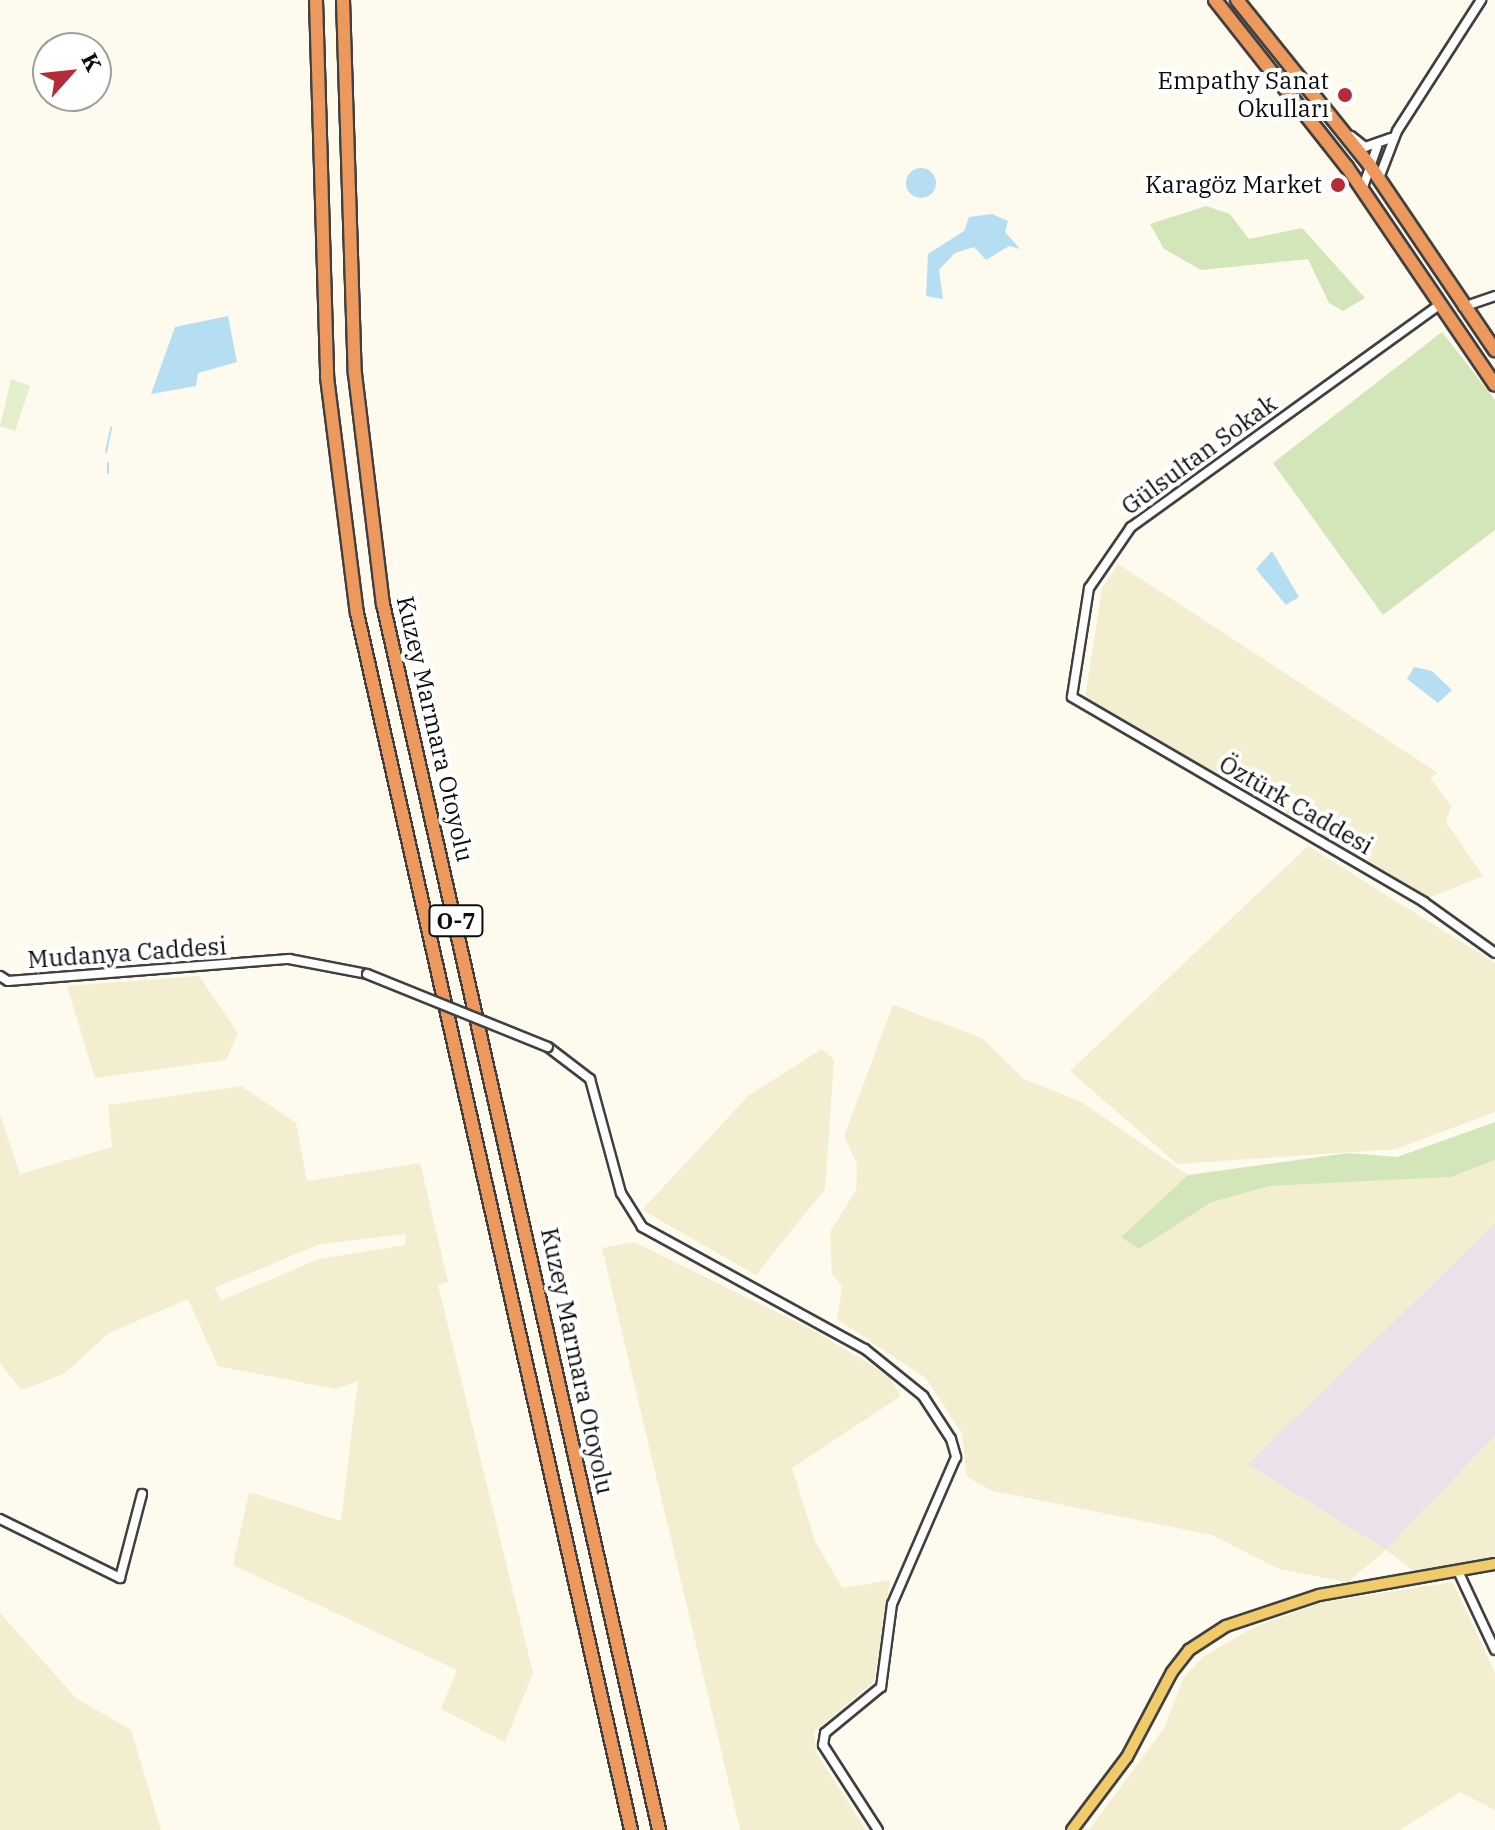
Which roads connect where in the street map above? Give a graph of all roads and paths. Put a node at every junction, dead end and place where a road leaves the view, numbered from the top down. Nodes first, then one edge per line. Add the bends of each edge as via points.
1 (316, 0) edge
2 (343, 0) edge
3 (1215, 0) edge
4 (1237, 0) edge
5 (1481, 0) edge
6 (1312, 91) junction
7 (1300, 104) junction
8 (1342, 129) junction
9 (1397, 131) junction
10 (1377, 147) junction
11 (1371, 165) junction
12 (1347, 167) junction
13 (1362, 190) junction
14 (1495, 296) edge
15 (1439, 305) junction
16 (1463, 307) junction
17 (1495, 350) edge
18 (1495, 385) edge
19 (1072, 697) joint
20 (1495, 953) edge
21 (0, 976) edge
22 (142, 1494) dead end
23 (0, 1519) edge
24 (1495, 1564) edge
25 (1458, 1571) junction
26 (1495, 1650) edge
27 (631, 1830) edge
28 (659, 1830) edge
29 (878, 1830) edge
30 (1072, 1830) edge

1 - 27 highway, Kuzey Marmara Otoyolu / O-7 via 327,377 357,613
2 - 28 highway, Kuzey Marmara Otoyolu / O-7 via 355,374 383,604
3 - 7 highway
4 - 6 highway
5 - 9 street
6 - 7 street
6 - 8 highway
7 - 12 highway
8 - 10 street
8 - 11 highway
9 - 10 street
9 - 11 street
10 - 11 street
11 - 12 street
11 - 13 street
11 - 16 highway
12 - 13 highway
13 - 15 highway
14 - 16 street
15 - 18 highway
15 - 19 street, Gülsultan Sokak via 1124,534 1089,588
16 - 17 highway
19 - 20 street, Öztürk Caddesi via 1424,902
21 - 29 street, Mudanya Caddesi, bridge via 8,981 289,959 367,974 548,1047 590,1079 621,1193 642,1227 865,1349 923,1396 951,1439 956,1457 892,1604 881,1687 825,1733 823,1745
22 - 23 street via 120,1578
24 - 25 main road
25 - 26 street
25 - 30 main road via 1319,1595 1226,1626 1189,1650 1127,1757

